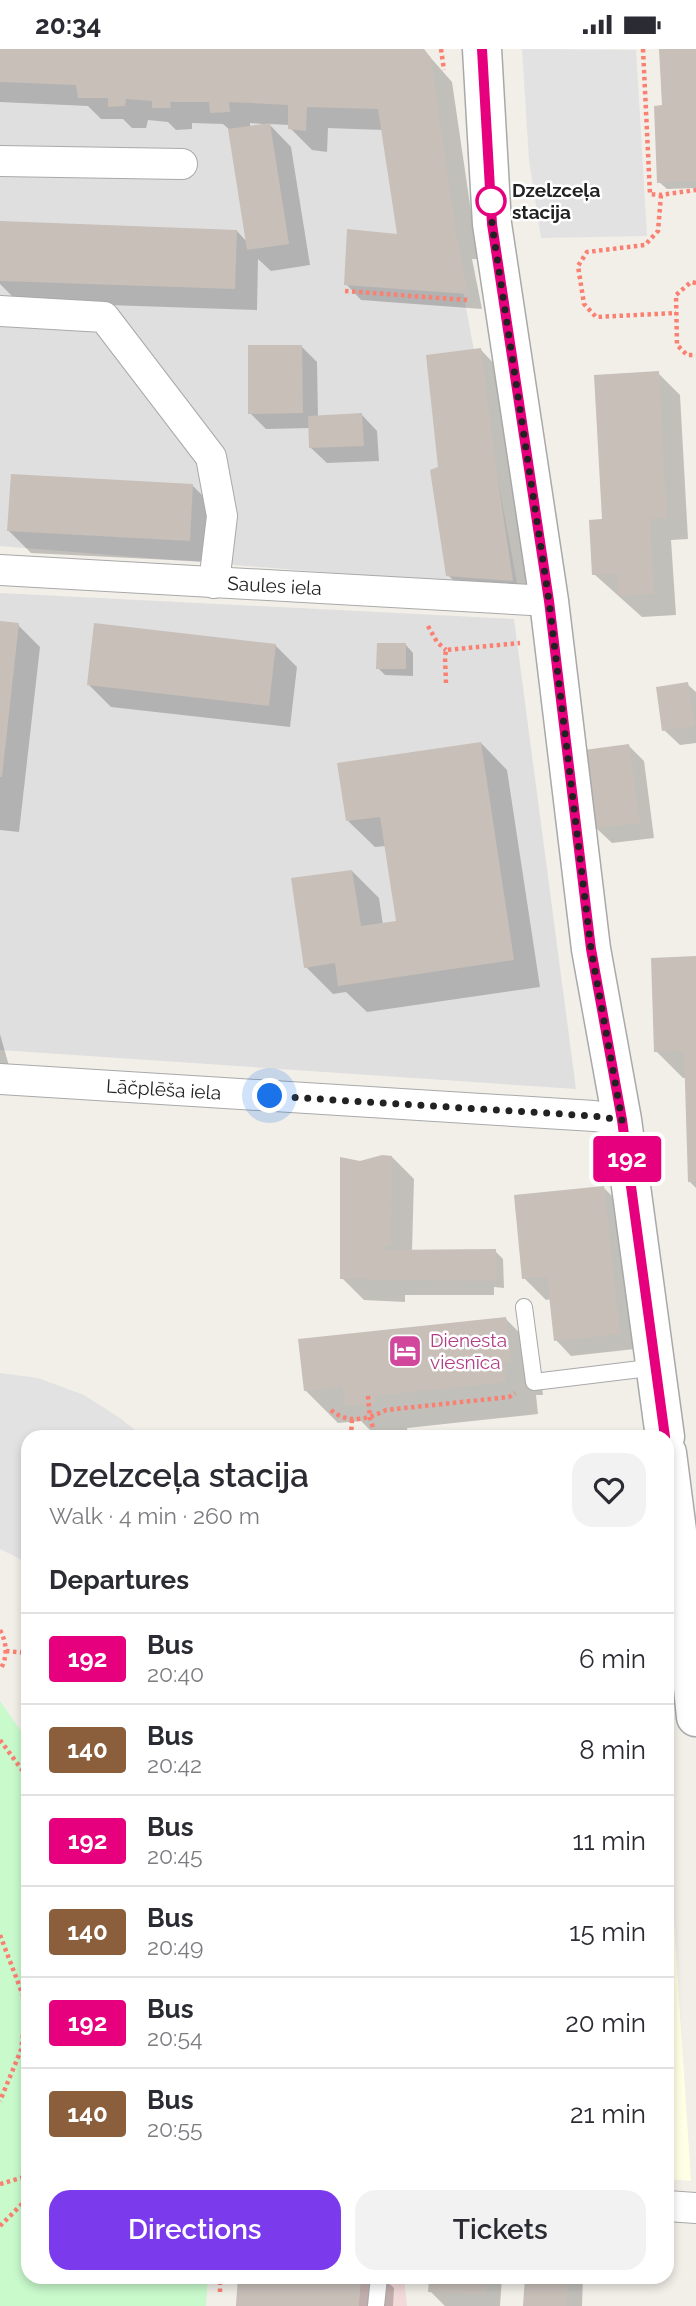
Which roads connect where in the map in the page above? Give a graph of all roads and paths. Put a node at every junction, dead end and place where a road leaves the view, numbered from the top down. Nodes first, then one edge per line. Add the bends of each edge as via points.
1 (482, 49) edge
2 (643, 49) edge
3 (0, 162) edge
4 (182, 164) dead end
5 (696, 190) edge
6 (662, 195) junction
7 (696, 283) edge
8 (345, 291) dead end
9 (478, 301) dead end
10 (0, 311) edge
11 (676, 313) junction
12 (696, 355) edge
13 (0, 570) edge
14 (214, 583) junction
15 (549, 601) junction
16 (426, 622) dead end
17 (521, 643) dead end
18 (446, 649) junction
19 (446, 683) dead end
20 (0, 1079) edge
21 (622, 1120) junction
22 (524, 1307) dead end
23 (657, 1367) junction
24 (534, 1382) junction
25 (368, 1396) dead end
26 (331, 1410) dead end
27 (370, 1418) junction
28 (352, 1419) junction
29 (351, 1430) edge
30 (374, 1430) edge
31 (664, 1430) edge
32 (674, 1547) edge
33 (0, 1630) edge
34 (6, 1651) junction
35 (21, 1652) edge
36 (0, 1670) edge
37 (696, 1717) edge
38 (0, 1740) edge
39 (21, 1768) edge
40 (0, 1935) edge
41 (21, 1990) edge
42 (21, 2050) edge
43 (0, 2101) edge
44 (21, 2178) edge
45 (0, 2184) edge
46 (21, 2205) edge
47 (674, 2206) edge
48 (696, 2208) edge
49 (0, 2226) edge
50 (220, 2284) edge
51 (378, 2284) edge
52 (219, 2292) dead end
53 (376, 2306) edge

1 - 15 street via 492,224
2 - 6 path via 650,194
3 - 4 street
5 - 6 path
6 - 11 path via 658,231 645,245 587,252 578,266 584,304 596,317
7 - 11 path via 676,295
8 - 9 path
10 - 14 street via 104,317 211,457 222,516
11 - 12 path via 677,345 687,355
13 - 14 street, Saules iela
14 - 15 street, Saules iela
15 - 21 street via 591,949
16 - 18 path
17 - 18 path
18 - 19 path
20 - 21 street, Lāčplēša iela
21 - 23 street
22 - 24 lane
23 - 24 lane
23 - 31 street
24 - 27 path via 509,1397 386,1410
25 - 27 path
26 - 28 path
27 - 28 path
27 - 30 path
28 - 29 path
32 - 37 street
33 - 34 path
34 - 35 path
34 - 36 path
38 - 39 path
40 - 41 path
42 - 43 path
44 - 45 path
46 - 49 path
47 - 48 street
50 - 52 path
51 - 53 lane

